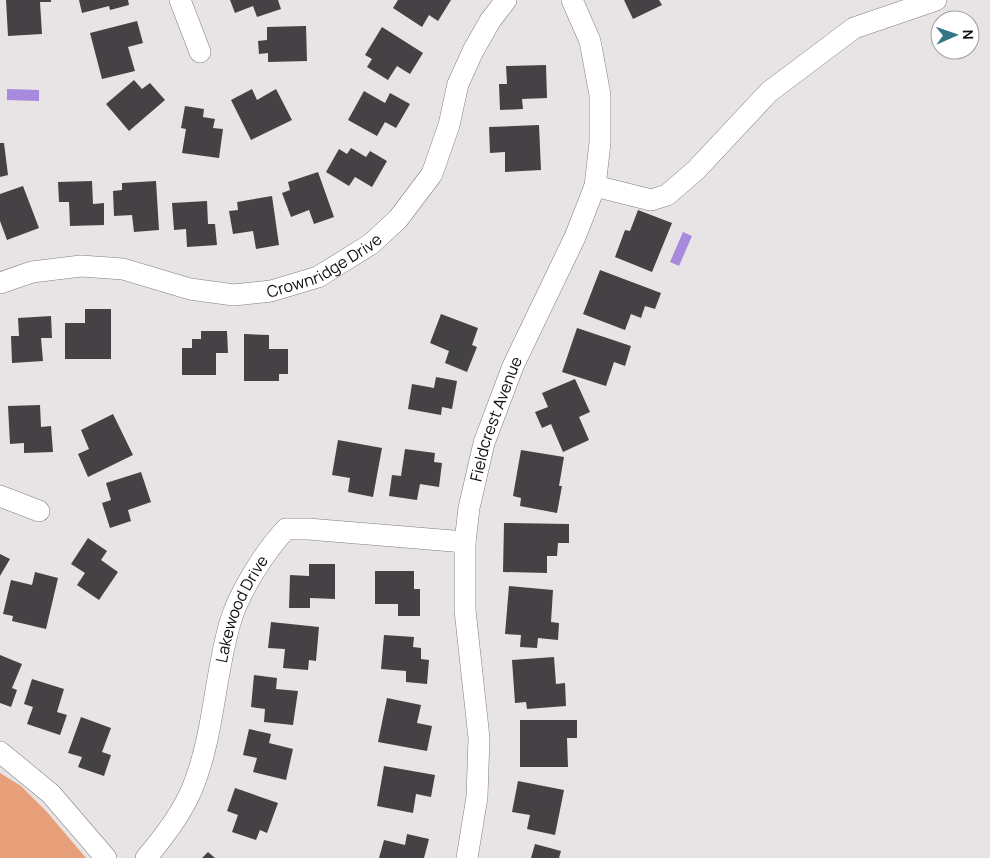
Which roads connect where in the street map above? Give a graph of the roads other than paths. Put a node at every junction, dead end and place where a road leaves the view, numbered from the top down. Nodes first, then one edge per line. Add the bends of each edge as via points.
1 (180, 0) edge
2 (506, 0) edge
3 (572, 0) edge
4 (936, 0) edge
5 (200, 52) dead end
6 (595, 186) junction
7 (0, 283) edge
8 (0, 496) edge
9 (40, 511) dead end
10 (465, 542) junction
11 (0, 752) edge
12 (106, 858) edge
13 (146, 858) edge
14 (468, 858) edge

1 - 5 street
2 - 7 street, Crownridge Drive via 473,50 458,84 450,125 432,174 398,219 371,244 318,277 271,291 234,294 190,289 123,269 81,266 32,272
3 - 6 street, Fieldcrest Avenue via 590,41 600,95 600,143
4 - 6 street via 854,28 769,92 696,170 667,195 651,200
6 - 10 street, Fieldcrest Avenue via 543,308 513,366 484,443
8 - 9 street
10 - 13 street, Lakewood Drive via 286,529 273,543 248,583 230,621 207,744 192,790 170,830
10 - 14 street, Fieldcrest Avenue via 465,610 479,738 477,797
11 - 12 street via 50,794

